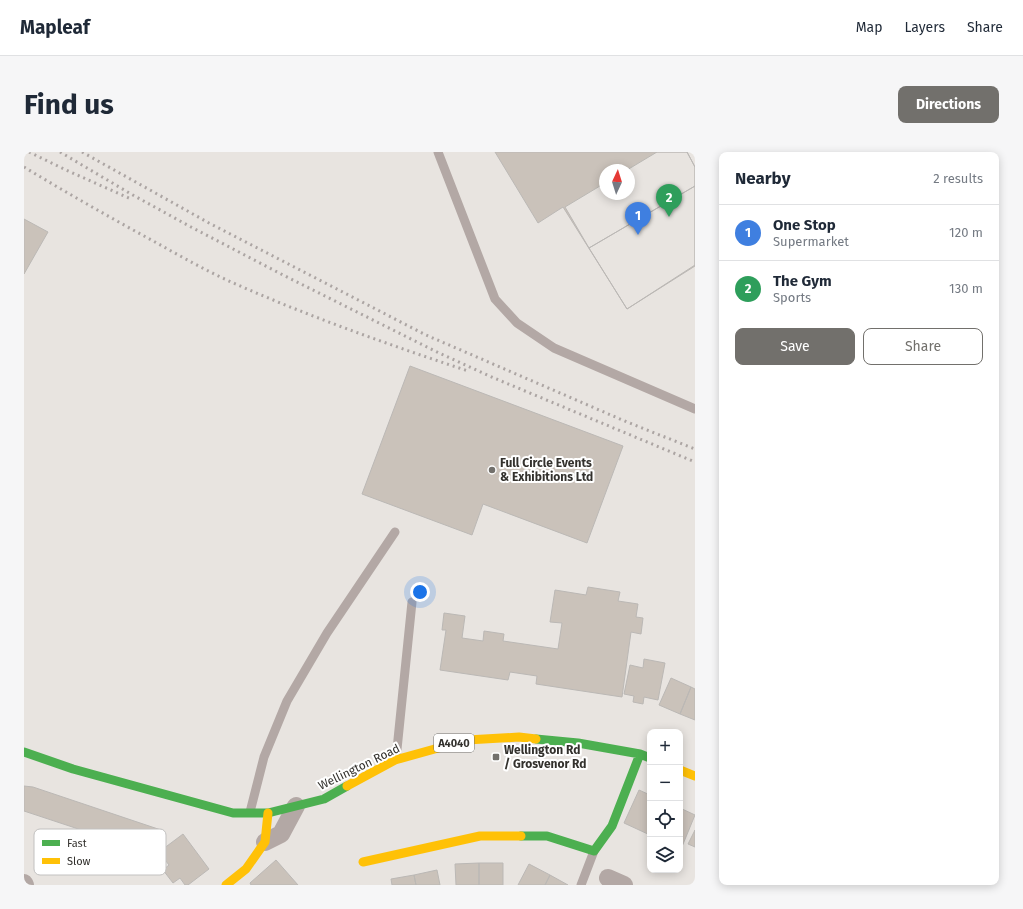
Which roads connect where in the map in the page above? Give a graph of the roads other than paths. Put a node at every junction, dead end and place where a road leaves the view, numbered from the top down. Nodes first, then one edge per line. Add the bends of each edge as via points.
1 (438, 152) edge
2 (695, 409) edge
3 (395, 532) dead end
4 (412, 602) dead end
5 (24, 752) edge
6 (640, 754) junction
7 (647, 757) edge
8 (395, 760) junction
9 (683, 771) edge
10 (695, 776) edge
11 (296, 806) junction
12 (268, 813) junction
13 (250, 814) junction
14 (265, 842) junction
15 (594, 851) junction
16 (364, 862) dead end
17 (608, 878) dead end
18 (226, 885) edge
19 (581, 885) edge
20 (624, 885) edge

1 - 2 lane via 495,299 517,324 554,348
3 - 13 lane via 327,632 287,701 264,757
4 - 8 lane
5 - 13 main road, Wellington Road / A4040 via 73,769 233,813
6 - 7 main road, Wellington Road / A4040
6 - 8 main road, Wellington Road / A4040 via 578,742 520,736 467,740
6 - 15 main road via 612,826
8 - 11 main road, Wellington Road / A4040 via 324,799
9 - 10 main road
11 - 12 main road, Wellington Road / A4040
11 - 14 street via 282,834
12 - 13 main road, Wellington Road / A4040
12 - 14 main road
14 - 18 main road via 246,869
15 - 16 main road via 547,836 480,836
15 - 19 lane
17 - 20 street

